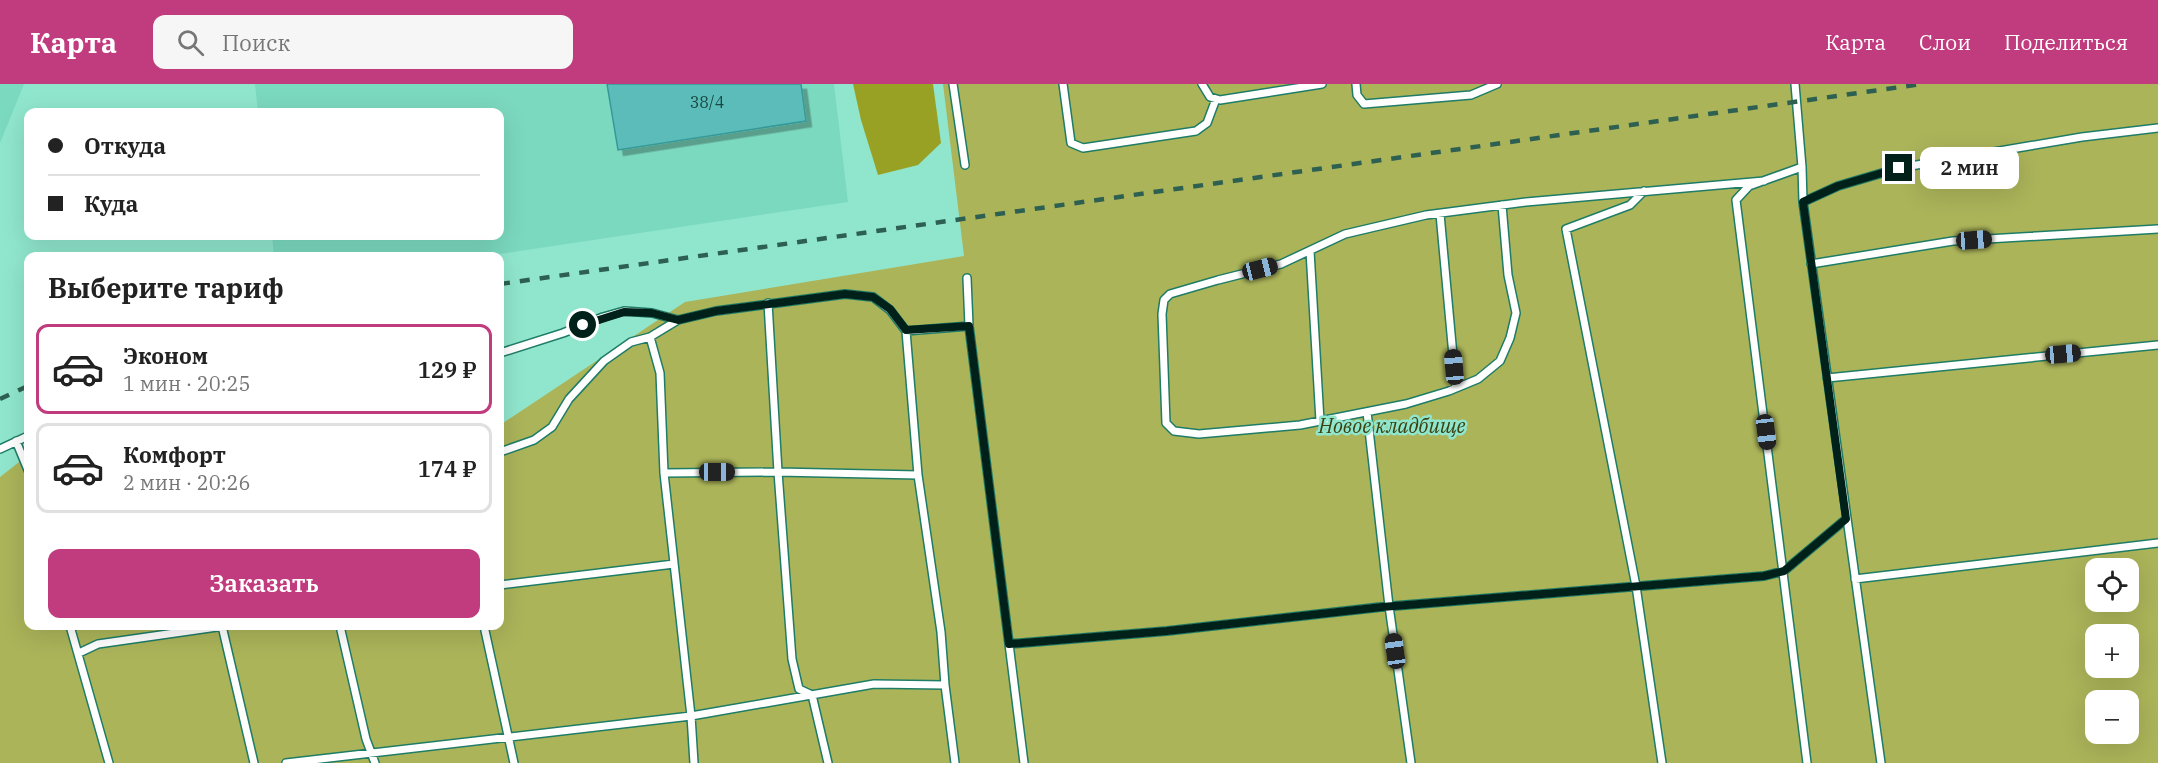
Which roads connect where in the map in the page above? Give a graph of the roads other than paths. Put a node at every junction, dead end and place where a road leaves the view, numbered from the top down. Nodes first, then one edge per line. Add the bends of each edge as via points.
1 (953, 84) edge
2 (1063, 84) edge
3 (1202, 84) edge
4 (1322, 84) edge
5 (1356, 84) edge
6 (1497, 84) edge
7 (1795, 84) edge
8 (1216, 99) junction
9 (2158, 128) edge
10 (965, 165) dead end
11 (1802, 167) junction
12 (1764, 181) junction
13 (1644, 190) junction
14 (1803, 202) junction
15 (1502, 205) junction
16 (1440, 213) junction
17 (2158, 229) edge
18 (1310, 251) junction
19 (1811, 264) junction
20 (967, 278) dead end
21 (768, 303) junction
22 (678, 320) junction
23 (969, 326) junction
24 (906, 330) junction
25 (650, 337) junction
26 (2158, 345) edge
27 (504, 352) edge
28 (1827, 378) junction
29 (1456, 388) junction
30 (1367, 412) junction
31 (1320, 421) junction
32 (24, 438) edge
33 (16, 441) junction
34 (0, 449) edge
35 (504, 451) edge
36 (24, 460) edge
37 (664, 472) junction
38 (778, 472) junction
39 (918, 475) junction
40 (1846, 519) junction
41 (2158, 543) edge
42 (674, 564) junction
43 (1784, 571) junction
44 (1855, 579) junction
45 (504, 585) edge
46 (1636, 586) junction
47 (1389, 606) junction
48 (71, 630) edge
49 (194, 630) edge
50 (223, 630) edge
51 (341, 630) edge
52 (485, 630) edge
53 (1009, 644) junction
54 (79, 653) junction
55 (945, 685) junction
56 (813, 695) junction
57 (691, 716) junction
58 (509, 737) junction
59 (372, 753) junction
60 (109, 763) edge
61 (254, 763) edge
62 (286, 763) edge
63 (375, 763) edge
64 (514, 763) edge
65 (694, 763) edge
66 (828, 763) edge
67 (955, 763) edge
68 (1024, 763) edge
69 (1411, 763) edge
70 (1662, 763) edge
71 (1807, 763) edge
72 (1881, 763) edge

1 - 10 lane
2 - 8 lane via 1071,143 1083,148 1196,131 1207,123
3 - 8 lane via 1210,97
4 - 8 lane
5 - 6 lane via 1357,95 1364,104 1471,95
7 - 11 lane
9 - 14 lane via 2082,136 1899,168 1838,186
11 - 12 lane
11 - 14 lane
12 - 13 lane
12 - 43 lane via 1749,186 1736,200
13 - 15 lane
13 - 46 lane via 1630,205 1566,229
14 - 19 lane
15 - 16 lane
15 - 29 lane via 1508,275 1516,313 1510,338 1500,361 1478,379
16 - 18 lane via 1345,234
16 - 29 lane
17 - 19 lane via 1953,241
18 - 31 lane
18 - 31 lane via 1281,264 1170,294 1164,300 1166,423 1174,431 1199,434
19 - 28 lane
20 - 23 lane
21 - 22 lane
21 - 24 lane via 845,294 873,297 890,309
21 - 38 lane
22 - 25 lane
22 - 27 lane via 652,313 624,312
23 - 24 lane
23 - 53 lane
24 - 39 lane
25 - 35 lane via 631,342 604,362 569,399 552,426 534,440
25 - 37 lane via 660,373
26 - 28 lane
28 - 40 lane
29 - 30 lane
30 - 31 lane
30 - 47 lane
32 - 33 lane
33 - 34 lane
33 - 36 lane
37 - 38 lane
37 - 42 lane
38 - 39 lane
38 - 56 lane via 792,659 799,689
39 - 55 lane
40 - 43 lane
40 - 44 lane
41 - 44 lane
42 - 45 lane
42 - 57 lane
43 - 46 lane
43 - 71 lane
44 - 72 lane
46 - 47 lane
46 - 70 lane
47 - 53 lane
47 - 69 lane
48 - 54 lane
49 - 54 lane via 98,644
50 - 61 lane
51 - 59 lane
52 - 58 lane
53 - 68 lane
54 - 60 lane
55 - 56 lane via 874,684
55 - 67 lane
56 - 57 lane
56 - 66 lane
57 - 58 lane
57 - 65 lane
58 - 59 lane
58 - 64 lane
59 - 62 lane
59 - 63 lane

